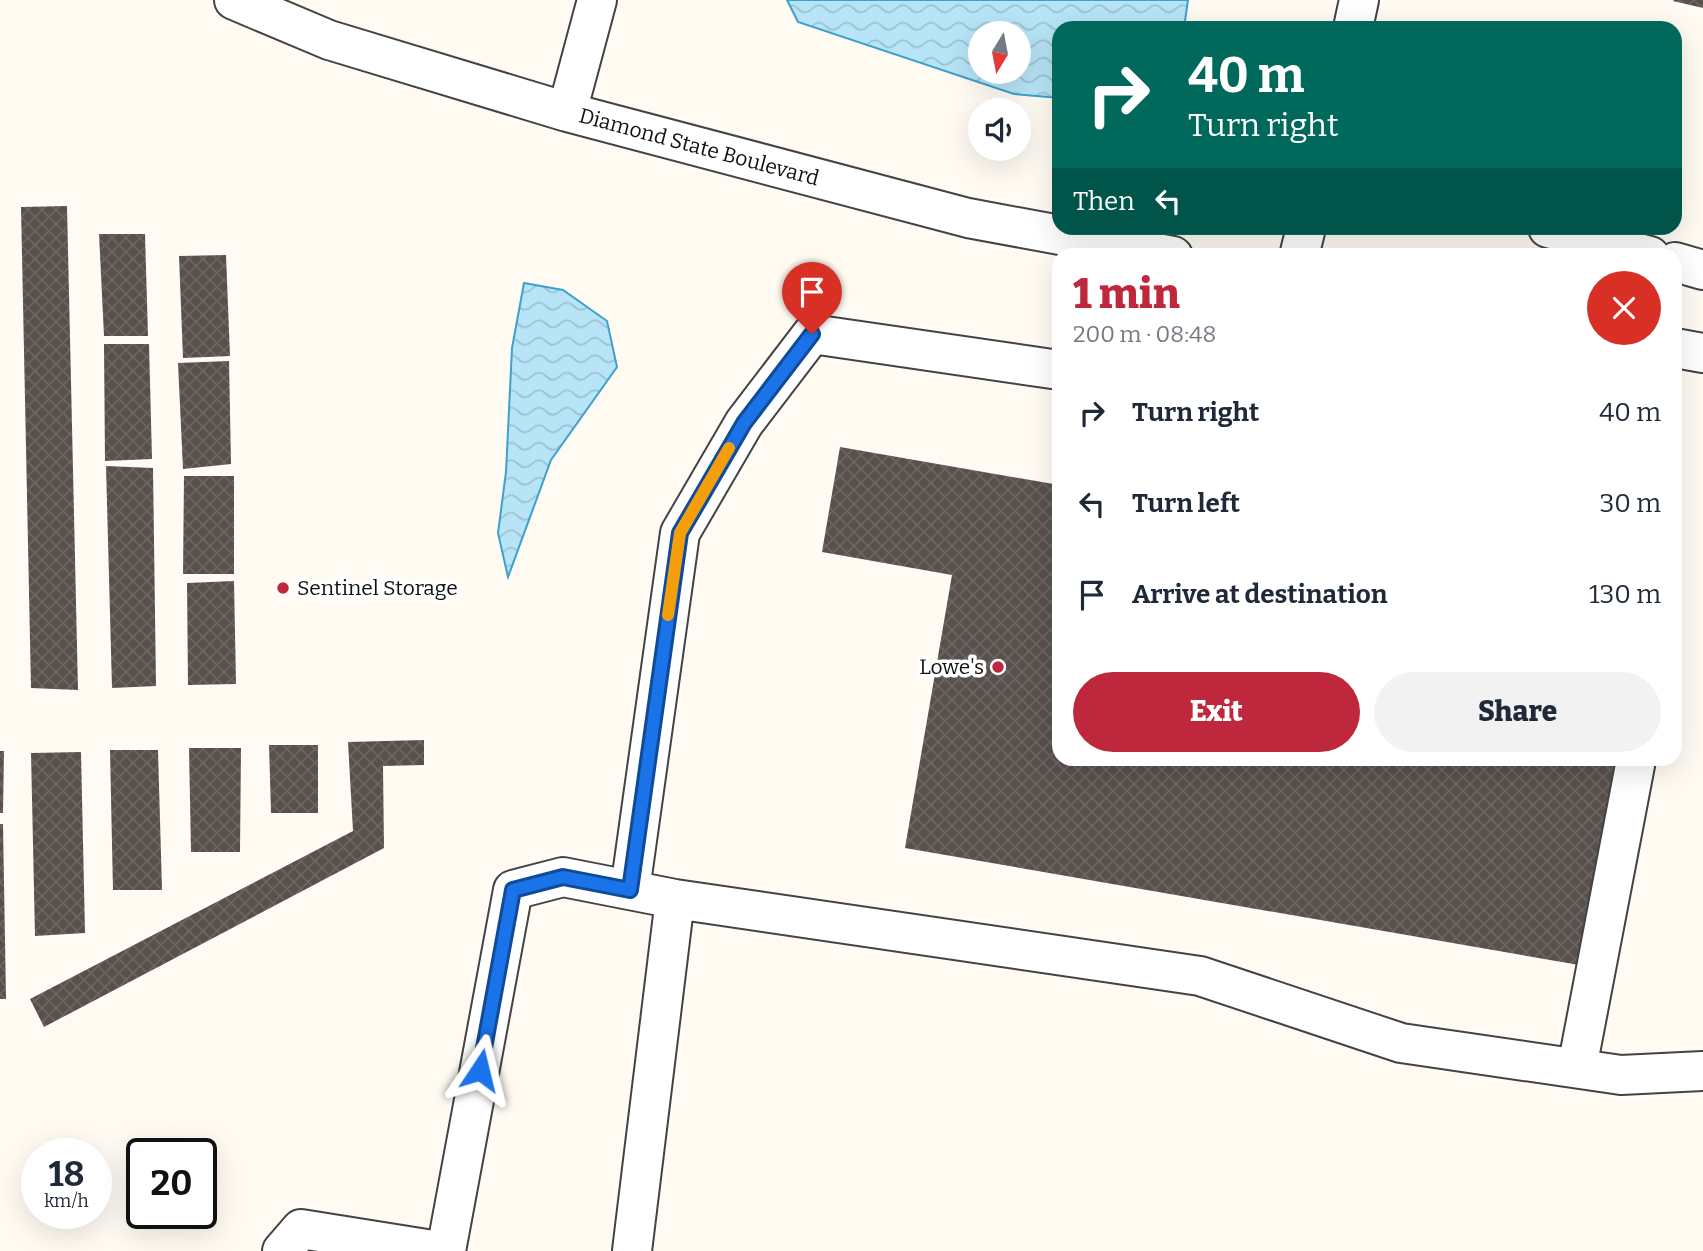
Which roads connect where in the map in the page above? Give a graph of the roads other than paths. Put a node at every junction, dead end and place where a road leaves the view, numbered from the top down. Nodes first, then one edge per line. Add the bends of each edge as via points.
1 (234, 0) edge
2 (597, 0) edge
3 (1359, 0) edge
4 (1354, 21) edge
5 (567, 112) junction
6 (1052, 233) edge
7 (1060, 235) edge
8 (1574, 235) edge
9 (1131, 248) edge
10 (1621, 248) edge
11 (1682, 264) edge
12 (1703, 270) edge
13 (1682, 349) edge
14 (1703, 353) edge
15 (1052, 369) edge
16 (1635, 766) edge
17 (630, 890) junction
18 (675, 899) junction
19 (1577, 1068) junction
20 (1703, 1071) edge
21 (282, 1251) edge
22 (439, 1251) edge
23 (446, 1251) edge
24 (632, 1251) edge

1 - 5 street, Diamond State Boulevard via 329,40
2 - 5 street
3 - 4 street
5 - 6 street, Diamond State Boulevard via 968,218
7 - 9 street, Diamond State Boulevard
8 - 10 street
11 - 12 street
13 - 14 street
15 - 17 street via 812,334 744,423 680,533
16 - 19 street
17 - 18 street
17 - 23 street via 563,877 513,890
18 - 19 street via 1200,976 1401,1043
18 - 24 street
19 - 20 street via 1621,1074
21 - 22 street via 301,1229

